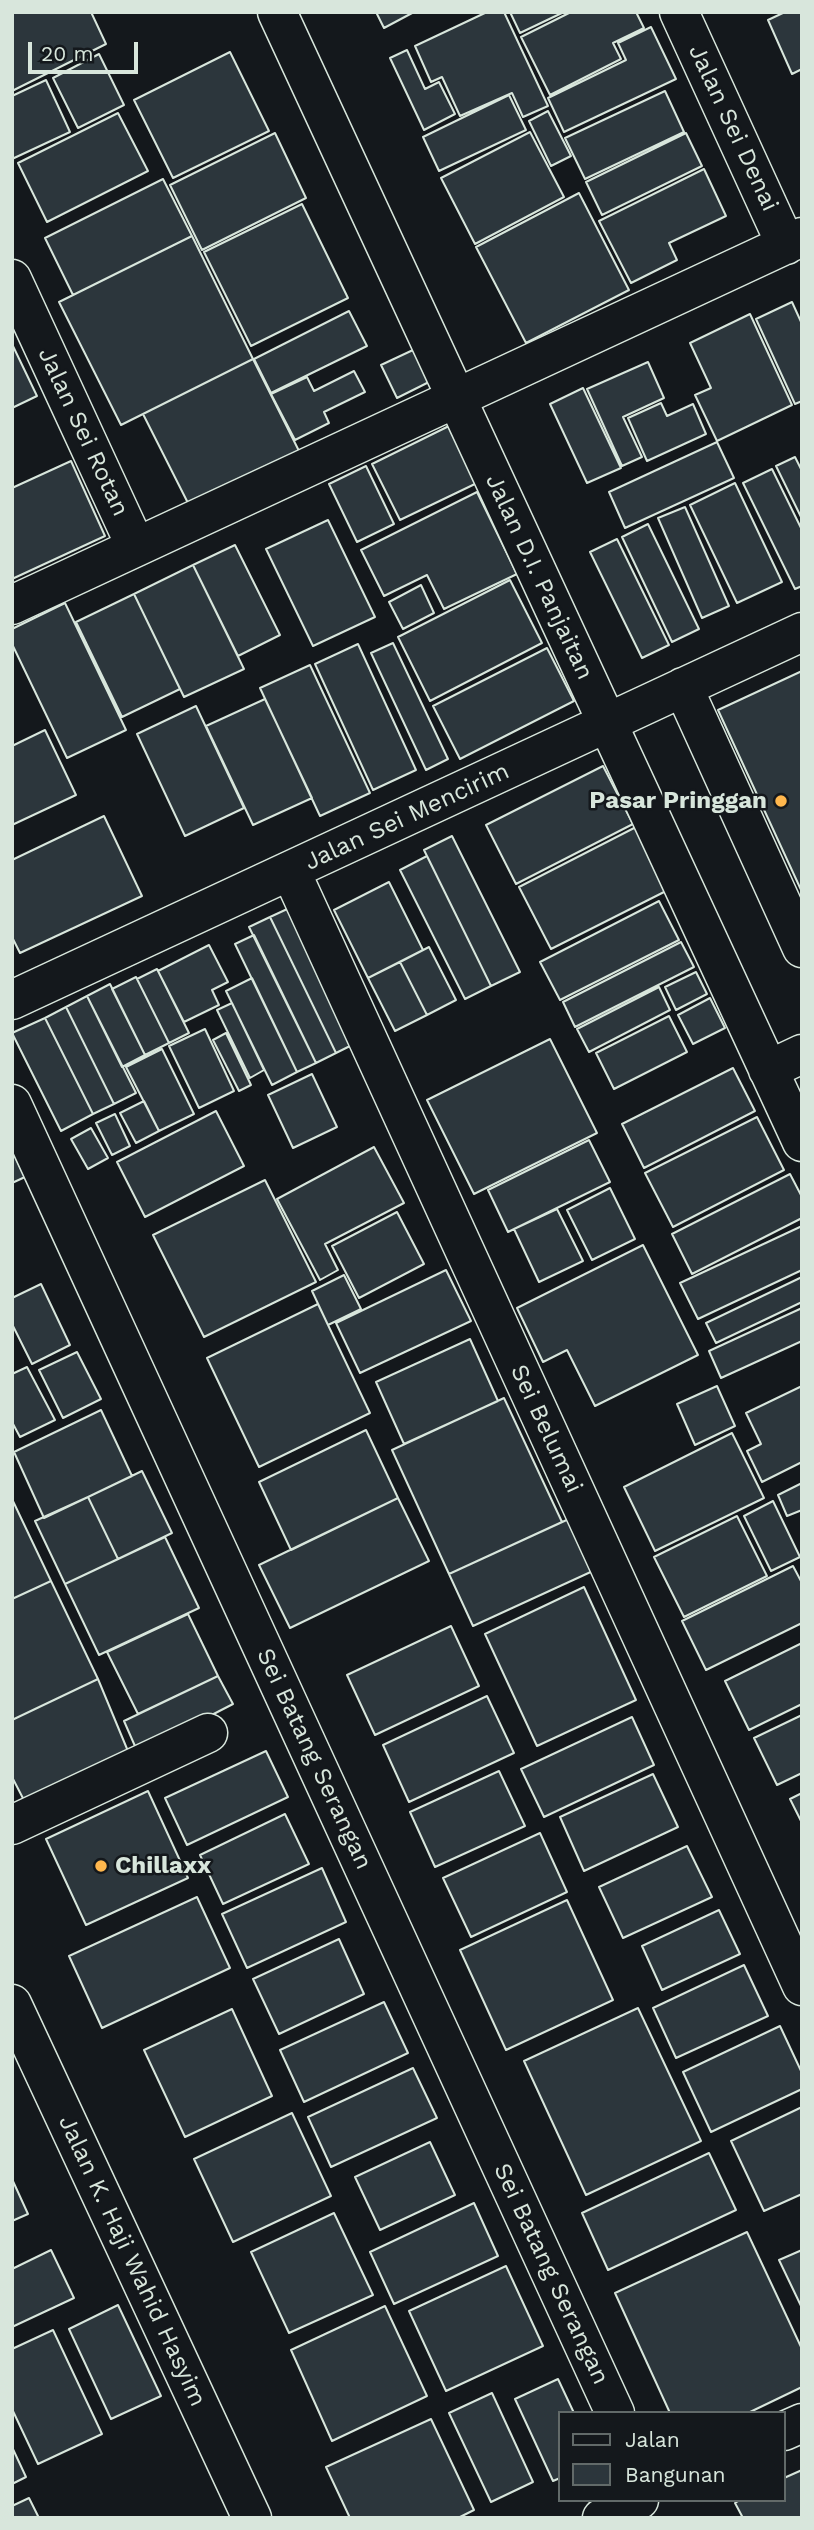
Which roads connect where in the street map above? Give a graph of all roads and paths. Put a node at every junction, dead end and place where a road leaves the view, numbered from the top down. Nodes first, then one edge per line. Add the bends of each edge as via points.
1 (277, 12) edge
2 (679, 12) edge
3 (794, 241) edge
4 (12, 279) edge
5 (457, 400) junction
6 (136, 547) junction
7 (12, 605) edge
8 (802, 632) edge
9 (683, 687) junction
10 (607, 722) junction
11 (291, 872) junction
12 (802, 948) edge
13 (12, 1000) edge
14 (785, 1062) edge
15 (12, 1104) edge
16 (802, 1142) edge
17 (208, 1733) dead end
18 (12, 1825) edge
19 (802, 1986) edge
20 (12, 2004) edge
21 (614, 2411) edge
22 (802, 2423) edge
23 (786, 2430) edge
24 (635, 2502) edge
25 (656, 2502) edge
26 (252, 2518) edge
27 (602, 2518) edge
28 (664, 2518) edge

1 - 5 street, Jalan D.I. Panjaitan
2 - 3 street, Jalan Sei Denai
3 - 5 street
4 - 6 street, Jalan Sei Rotan
5 - 6 street
5 - 10 street, Jalan D.I. Panjaitan
6 - 7 street
8 - 9 street, Jalan Sei Mencirim
9 - 10 street, Jalan Sei Mencirim
9 - 12 street
10 - 11 street, Jalan Sei Mencirim
10 - 14 street, Jalan D.I. Panjaitan
11 - 13 street, Jalan Sei Mencirim
11 - 19 street, Sei Belumai
14 - 16 street, Jalan D.I. Panjaitan
15 - 21 street, Sei Batang Serangan
17 - 18 street
20 - 26 street, Jalan K. Haji Wahid Hasyim
22 - 23 street
24 - 27 street
25 - 28 street

